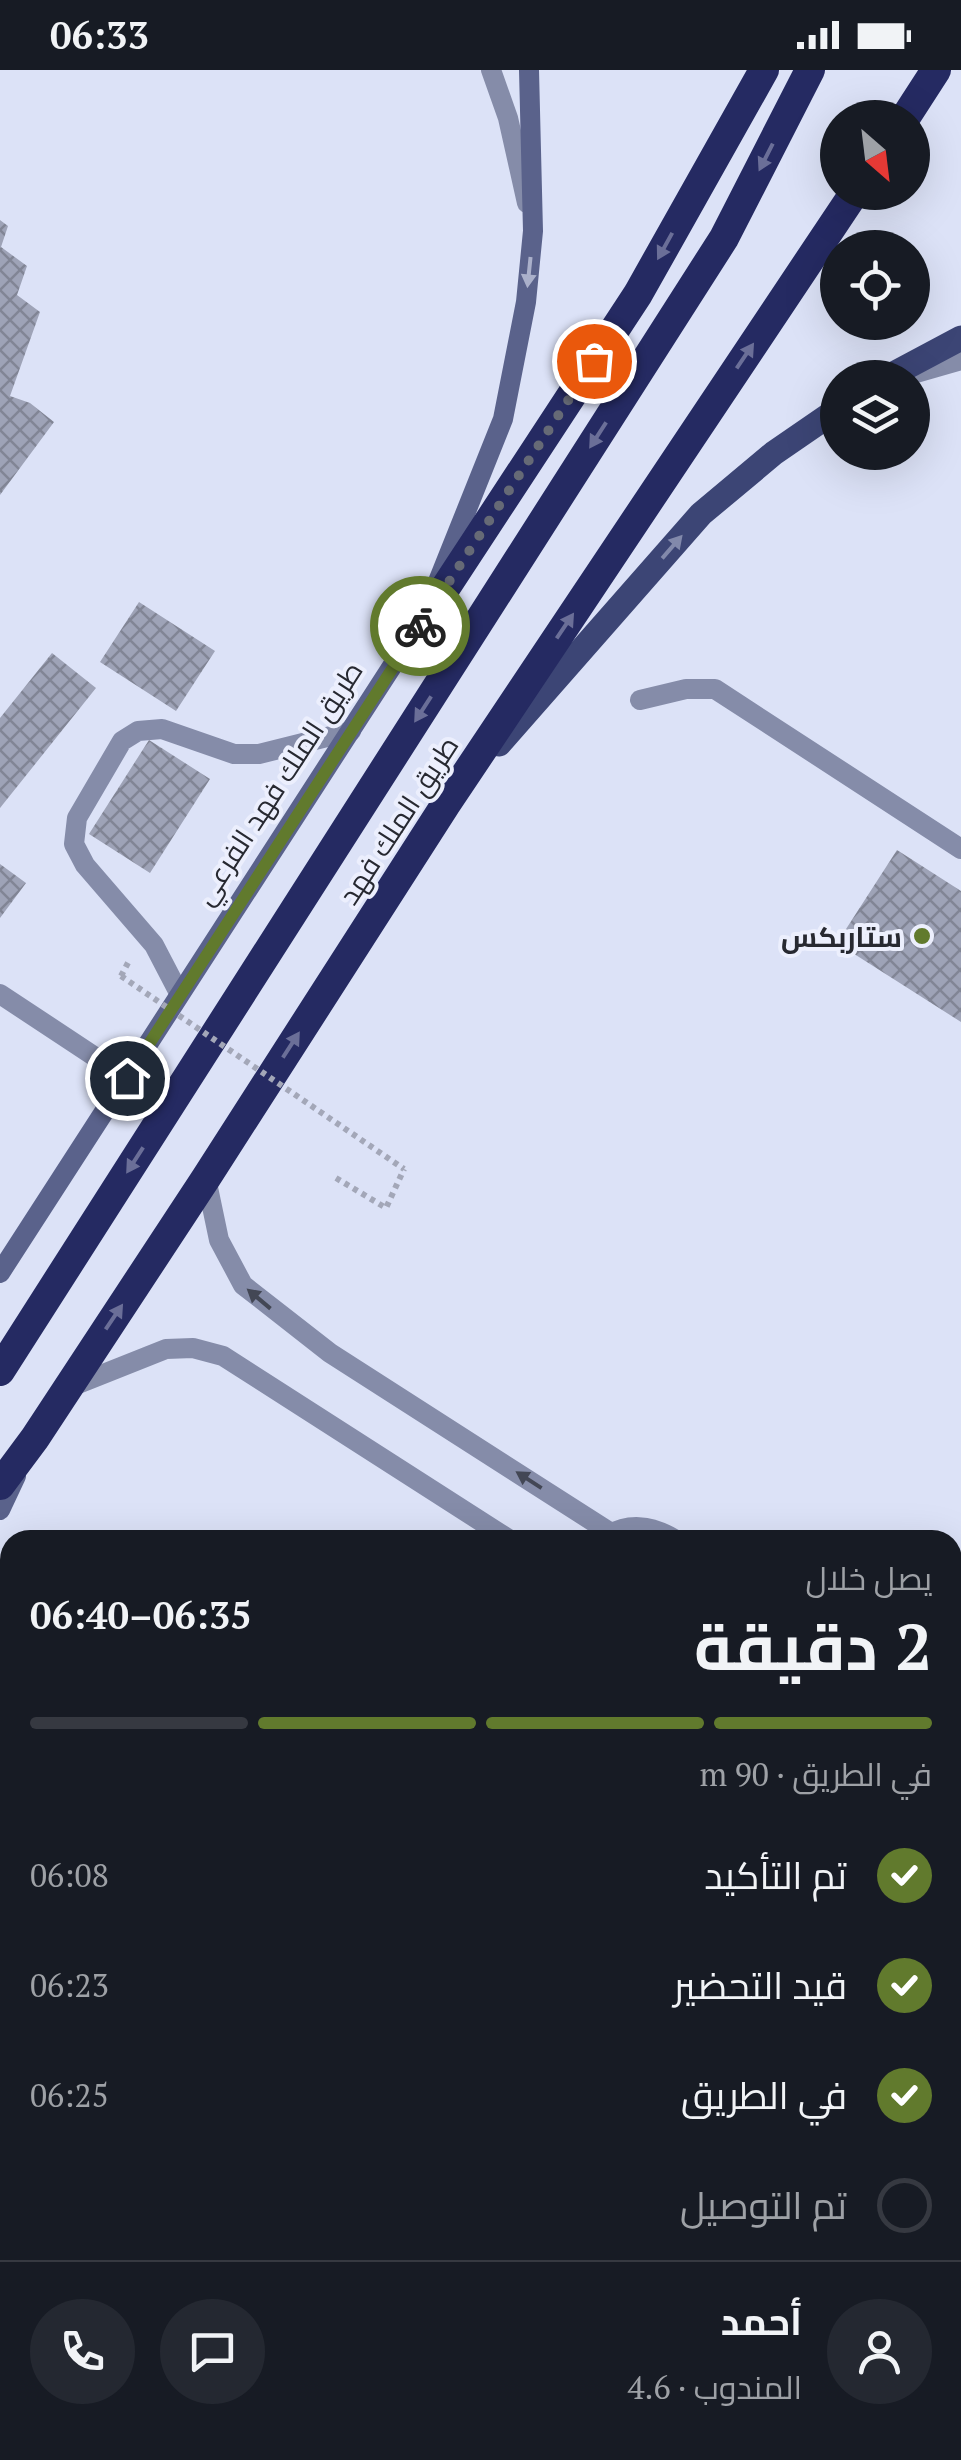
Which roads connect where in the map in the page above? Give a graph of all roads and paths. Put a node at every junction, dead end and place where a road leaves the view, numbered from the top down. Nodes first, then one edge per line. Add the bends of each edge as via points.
1 (492, 70) edge
2 (529, 70) edge
3 (764, 70) edge
4 (810, 70) edge
5 (936, 70) edge
6 (916, 100) edge
7 (842, 210) edge
8 (533, 231) junction
9 (961, 338) edge
10 (920, 360) edge
11 (961, 360) edge
12 (930, 369) edge
13 (820, 421) edge
14 (419, 628) junction
15 (640, 700) dead end
16 (351, 731) junction
17 (446, 804) junction
18 (961, 848) edge
19 (121, 976) dead end
20 (179, 993) junction
21 (0, 994) edge
22 (127, 1078) junction
23 (206, 1178) junction
24 (336, 1178) dead end
25 (0, 1274) edge
26 (0, 1370) edge
27 (66, 1388) junction
28 (35, 1438) junction
29 (0, 1485) edge
30 (0, 1510) edge
31 (494, 1530) edge
32 (597, 1530) edge
33 (620, 1530) edge
34 (660, 1530) edge

1 - 8 street
2 - 8 main road
3 -> 14 highway, طريق الملك فهد الفرعي via 638,294
4 -> 26 highway, طريق الملك فهد via 724,238
5 - 6 highway
17 -> 7 highway, طريق الملك فهد
8 -> 14 main road via 503,419
9 - 10 main road
11 - 12 street
17 -> 13 main road via 701,514
14 - 16 main road, طريق الملك فهد الفرعي
15 - 18 street via 716,689
16 - 20 main road, طريق الملك فهد الفرعي
16 - 20 street via 258,754 234,754 162,729 122,741 77,818 74,844 154,945
23 -> 17 highway, طريق الملك فهد
19 - 24 path, bridge via 404,1169 386,1208
20 - 22 main road, طريق الملك فهد الفرعي
21 - 22 street
22 - 25 main road, طريق الملك فهد الفرعي
27 -> 23 highway, طريق الملك فهد
32 -> 23 street via 330,1353 243,1286 219,1240
27 - 28 highway, طريق الملك فهد
27 - 31 street via 166,1348 224,1356
28 - 29 highway, طريق الملك فهد
28 - 30 main road
33 - 34 street

